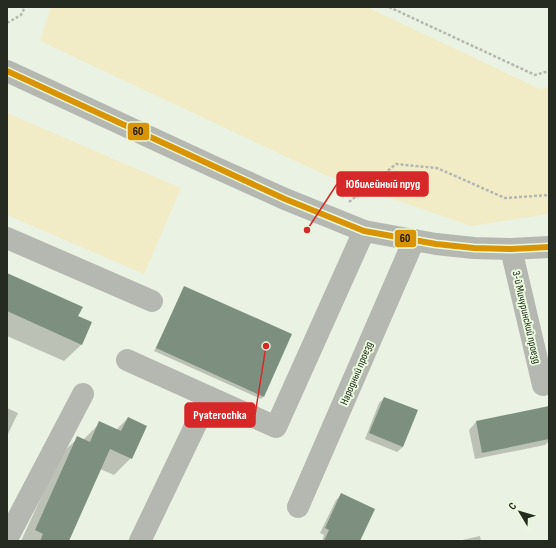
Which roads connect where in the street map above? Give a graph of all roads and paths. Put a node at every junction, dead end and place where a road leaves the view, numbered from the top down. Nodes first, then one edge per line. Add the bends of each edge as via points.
1 (25, 7) edge
2 (389, 7) edge
3 (7, 23) edge
4 (7, 71) edge
5 (549, 71) edge
6 (549, 195) edge
7 (330, 217) junction
8 (364, 231) junction
9 (7, 238) edge
10 (414, 240) junction
11 (549, 247) edge
12 (511, 249) junction
13 (152, 301) dead end
14 (127, 360) dead end
15 (543, 385) dead end
16 (83, 394) dead end
17 (209, 397) junction
18 (298, 507) dead end
19 (7, 539) edge
20 (140, 541) edge

1 - 3 path via 21,15
2 - 5 path via 535,75
4 - 7 street via 212,166
6 - 7 path via 505,198 437,168 396,164
7 - 8 street
8 - 10 street
8 - 17 street via 276,427
9 - 13 street
10 - 12 street via 474,248
10 - 18 street, Народный проезд
11 - 12 street
12 - 15 street, 3-й Мичуринский проезд
14 - 17 street
16 - 19 street
17 - 20 street

